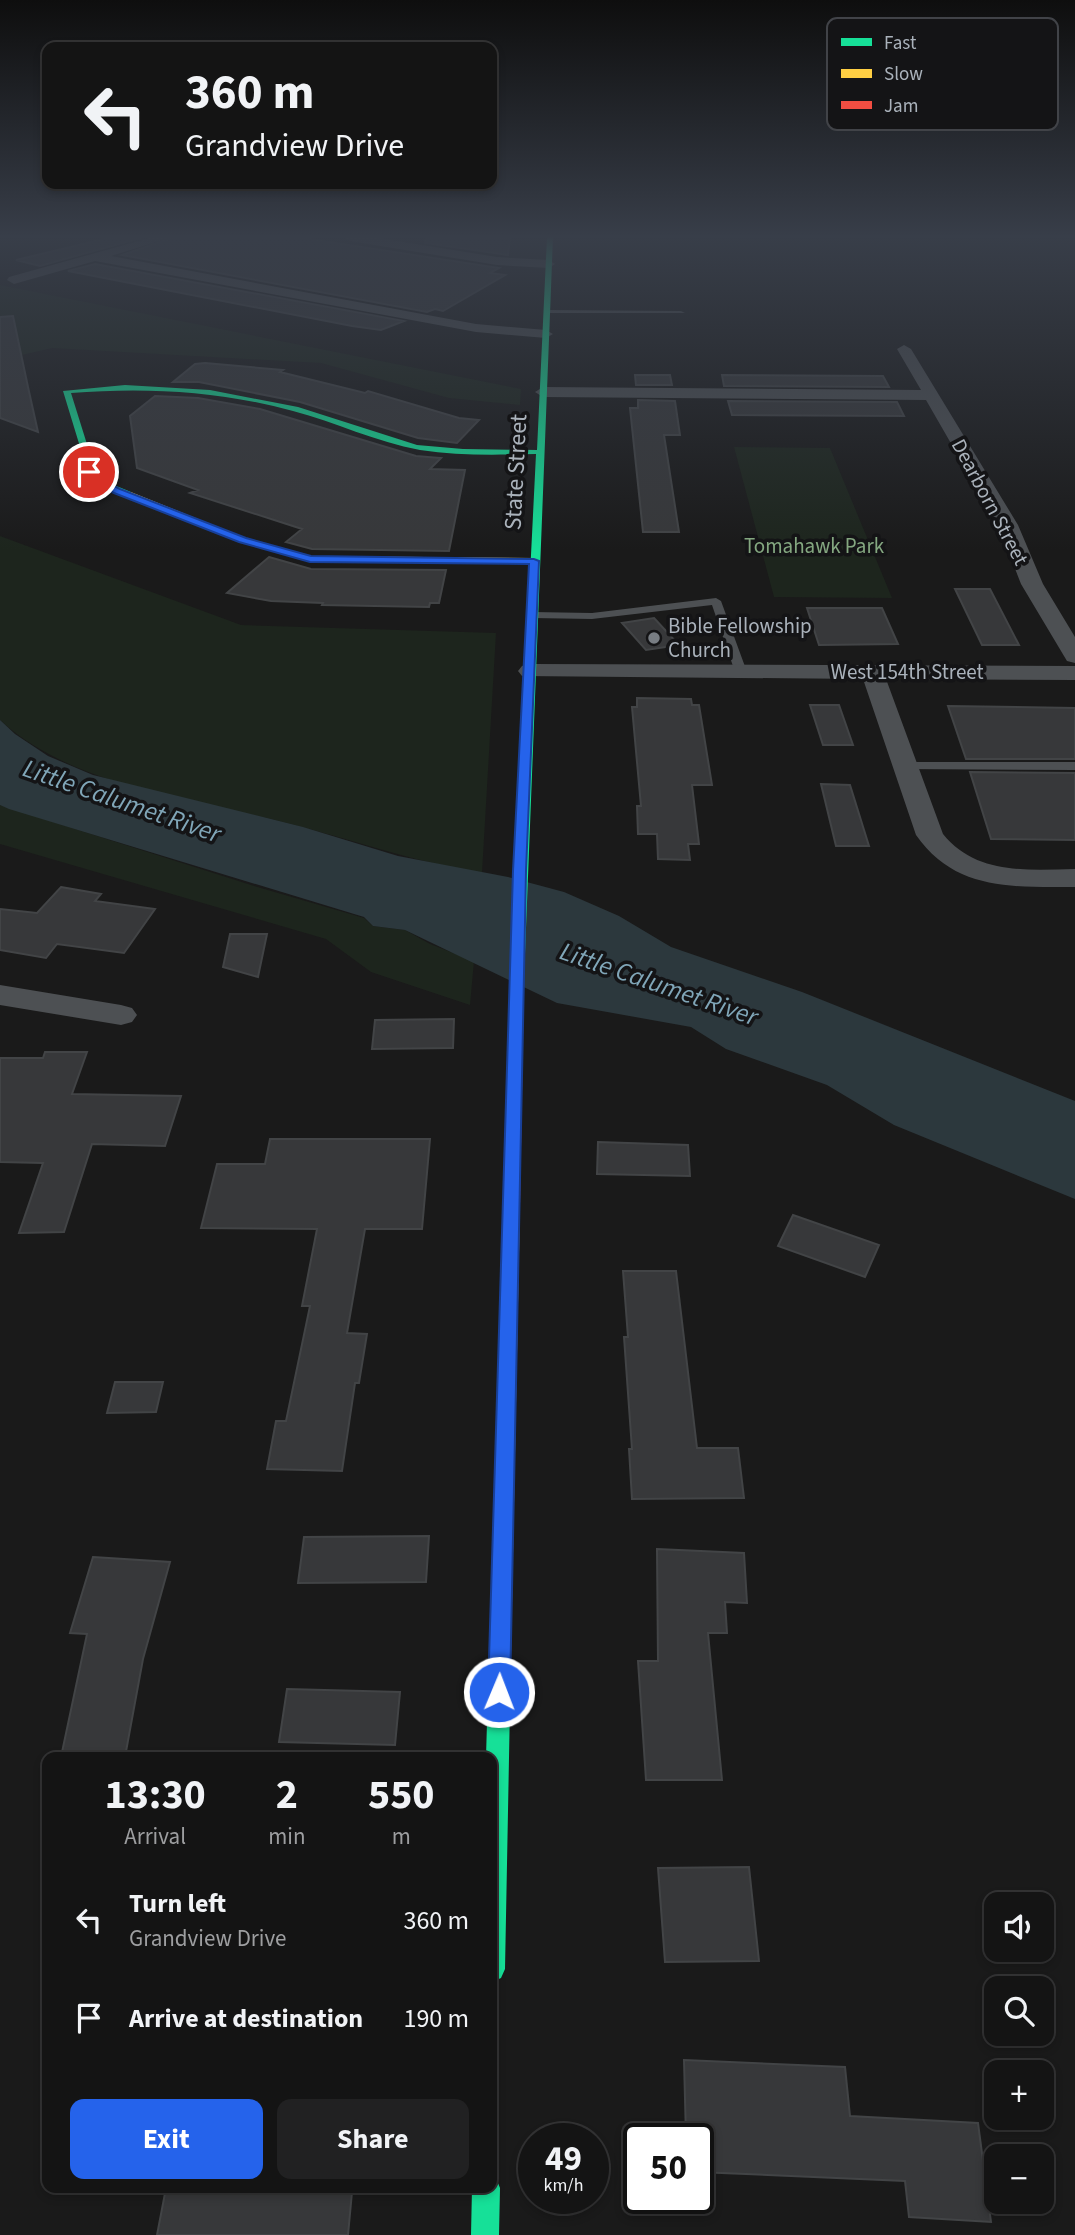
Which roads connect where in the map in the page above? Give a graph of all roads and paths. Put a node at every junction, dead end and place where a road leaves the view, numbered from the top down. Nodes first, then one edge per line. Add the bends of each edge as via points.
1 (546, 341) edge
2 (904, 349) dead end
3 (543, 392) junction
4 (930, 395) junction
5 (540, 452) junction
6 (534, 561) junction
7 (532, 615) junction
8 (1075, 656) edge
9 (530, 671) junction
10 (741, 672) junction
11 (872, 672) junction
12 (1075, 673) edge
13 (905, 766) junction
14 (1075, 766) edge
15 (1075, 878) edge
16 (0, 995) edge
17 (121, 1015) dead end
18 (497, 1781) edge
19 (486, 2193) edge
20 (485, 2235) edge

1 - 3 main road, State Street
2 - 4 street, Dearborn Street
3 - 4 street
3 - 5 main road, State Street
4 - 8 street, Dearborn Street via 1003,516 1032,584
5 - 6 main road, State Street
5 - 6 main road via 417,447 225,392 166,387 67,391 89,472 99,482 242,540 310,559
6 - 7 main road, State Street
7 - 9 main road, State Street
7 - 10 lane via 592,616 716,601
9 - 10 street, West 154th Street
9 - 18 main road, State Street via 520,871
10 - 11 street, West 154th Street
11 - 12 street, West 154th Street
11 - 13 street
13 - 14 lane
13 - 15 street via 930,835 939,851 956,863 1010,877
16 - 17 street
19 - 20 main road

